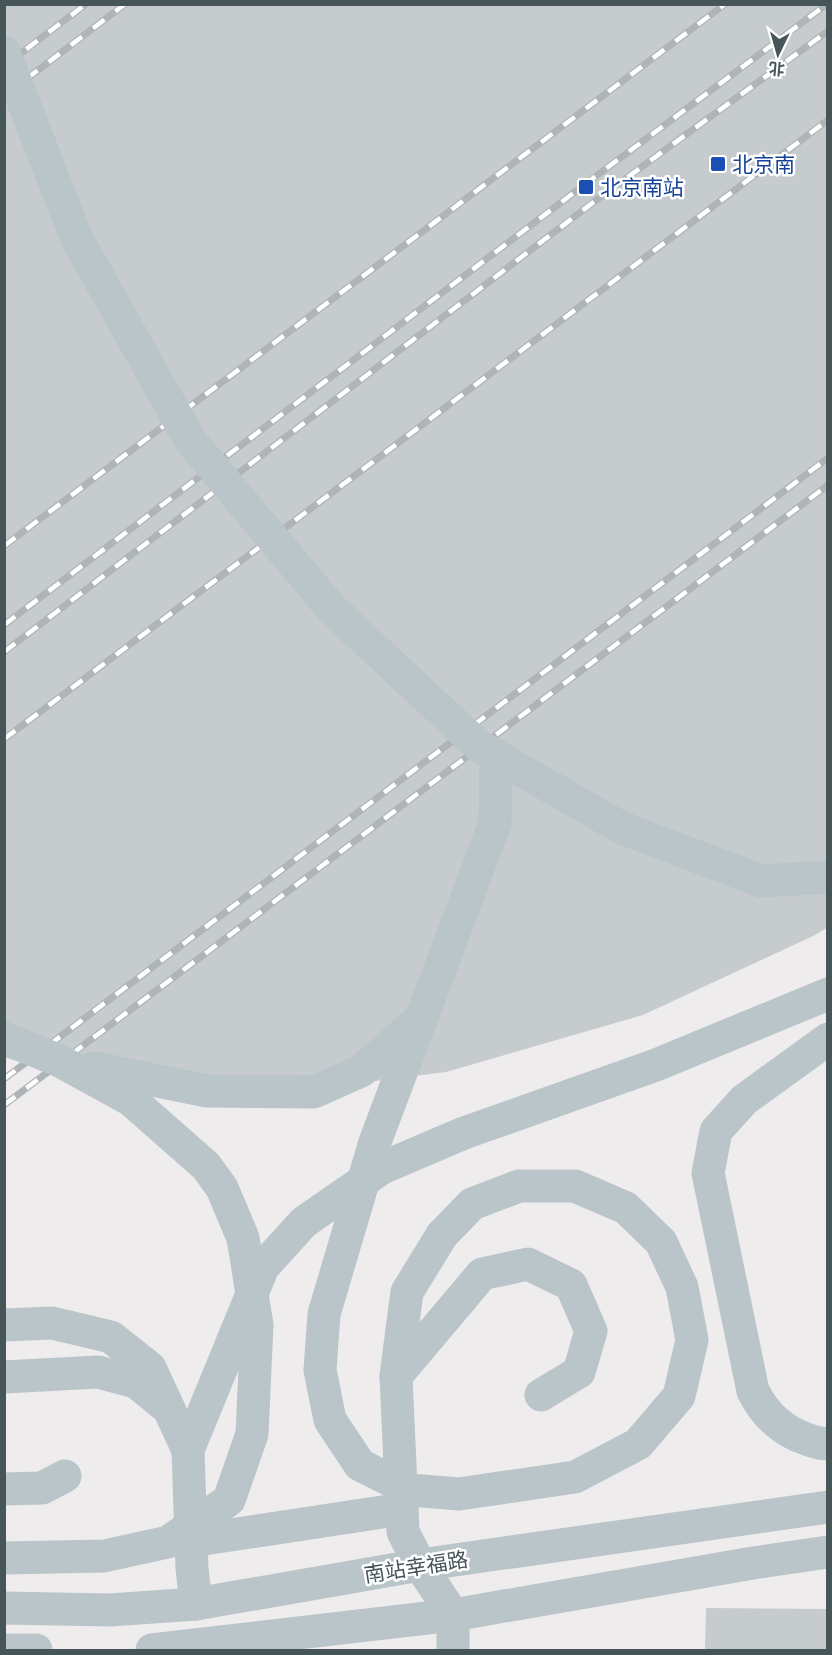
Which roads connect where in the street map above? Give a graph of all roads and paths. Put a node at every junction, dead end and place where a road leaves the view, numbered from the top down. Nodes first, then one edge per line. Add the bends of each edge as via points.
1 (4, 52) edge
2 (496, 755) junction
3 (828, 877) edge
4 (828, 993) edge
5 (422, 1017) junction
6 (4, 1038) edge
7 (828, 1039) edge
8 (60, 1061) junction
9 (4, 1325) edge
10 (396, 1376) junction
11 (4, 1377) edge
12 (541, 1395) dead end
13 (169, 1410) junction
14 (828, 1444) edge
15 (188, 1450) junction
16 (64, 1476) dead end
17 (4, 1489) edge
18 (828, 1507) edge
19 (402, 1509) junction
20 (191, 1541) junction
21 (828, 1552) edge
22 (4, 1558) edge
23 (420, 1565) junction
24 (196, 1604) junction
25 (4, 1608) edge
26 (453, 1615) junction
27 (4, 1650) edge
28 (36, 1650) edge
29 (152, 1650) edge
30 (453, 1650) edge

1 - 2 street, bridge via 76,237 190,440 332,609 480,746
2 - 3 street, bridge via 622,828 761,881
2 - 5 street, bridge via 495,823
4 - 15 street via 656,1065 464,1133 382,1168 304,1222 263,1267
5 - 8 street, bridge via 360,1071 314,1092 207,1091
5 - 10 street, bridge via 375,1142 324,1314 320,1370 330,1420 360,1465 410,1490 459,1494 575,1477 638,1444 679,1396 692,1340 682,1287 661,1242 626,1208 575,1186 519,1186 472,1204 442,1235 407,1292
6 - 8 street, bridge
7 - 14 street, bridge via 744,1100 716,1131 708,1173 753,1391 775,1422 795,1436
8 - 22 street, bridge via 131,1100 206,1166 222,1188 243,1238 257,1325 252,1434 230,1500 168,1542 105,1556
9 - 13 street via 52,1323 111,1338 150,1368
10 - 12 street via 482,1274 528,1264 570,1285 591,1331 579,1372
10 - 19 street
11 - 13 street via 98,1372 136,1382
13 - 15 street
15 - 20 street
16 - 17 street via 42,1488
18 - 23 street, 南站幸福路
19 - 20 street
19 - 23 street via 403,1532
20 - 24 street
21 - 26 street
23 - 24 street, 南站幸福路
23 - 26 street
24 - 25 street, 南站幸福路 via 111,1610
26 - 29 street
26 - 30 street
27 - 28 street

